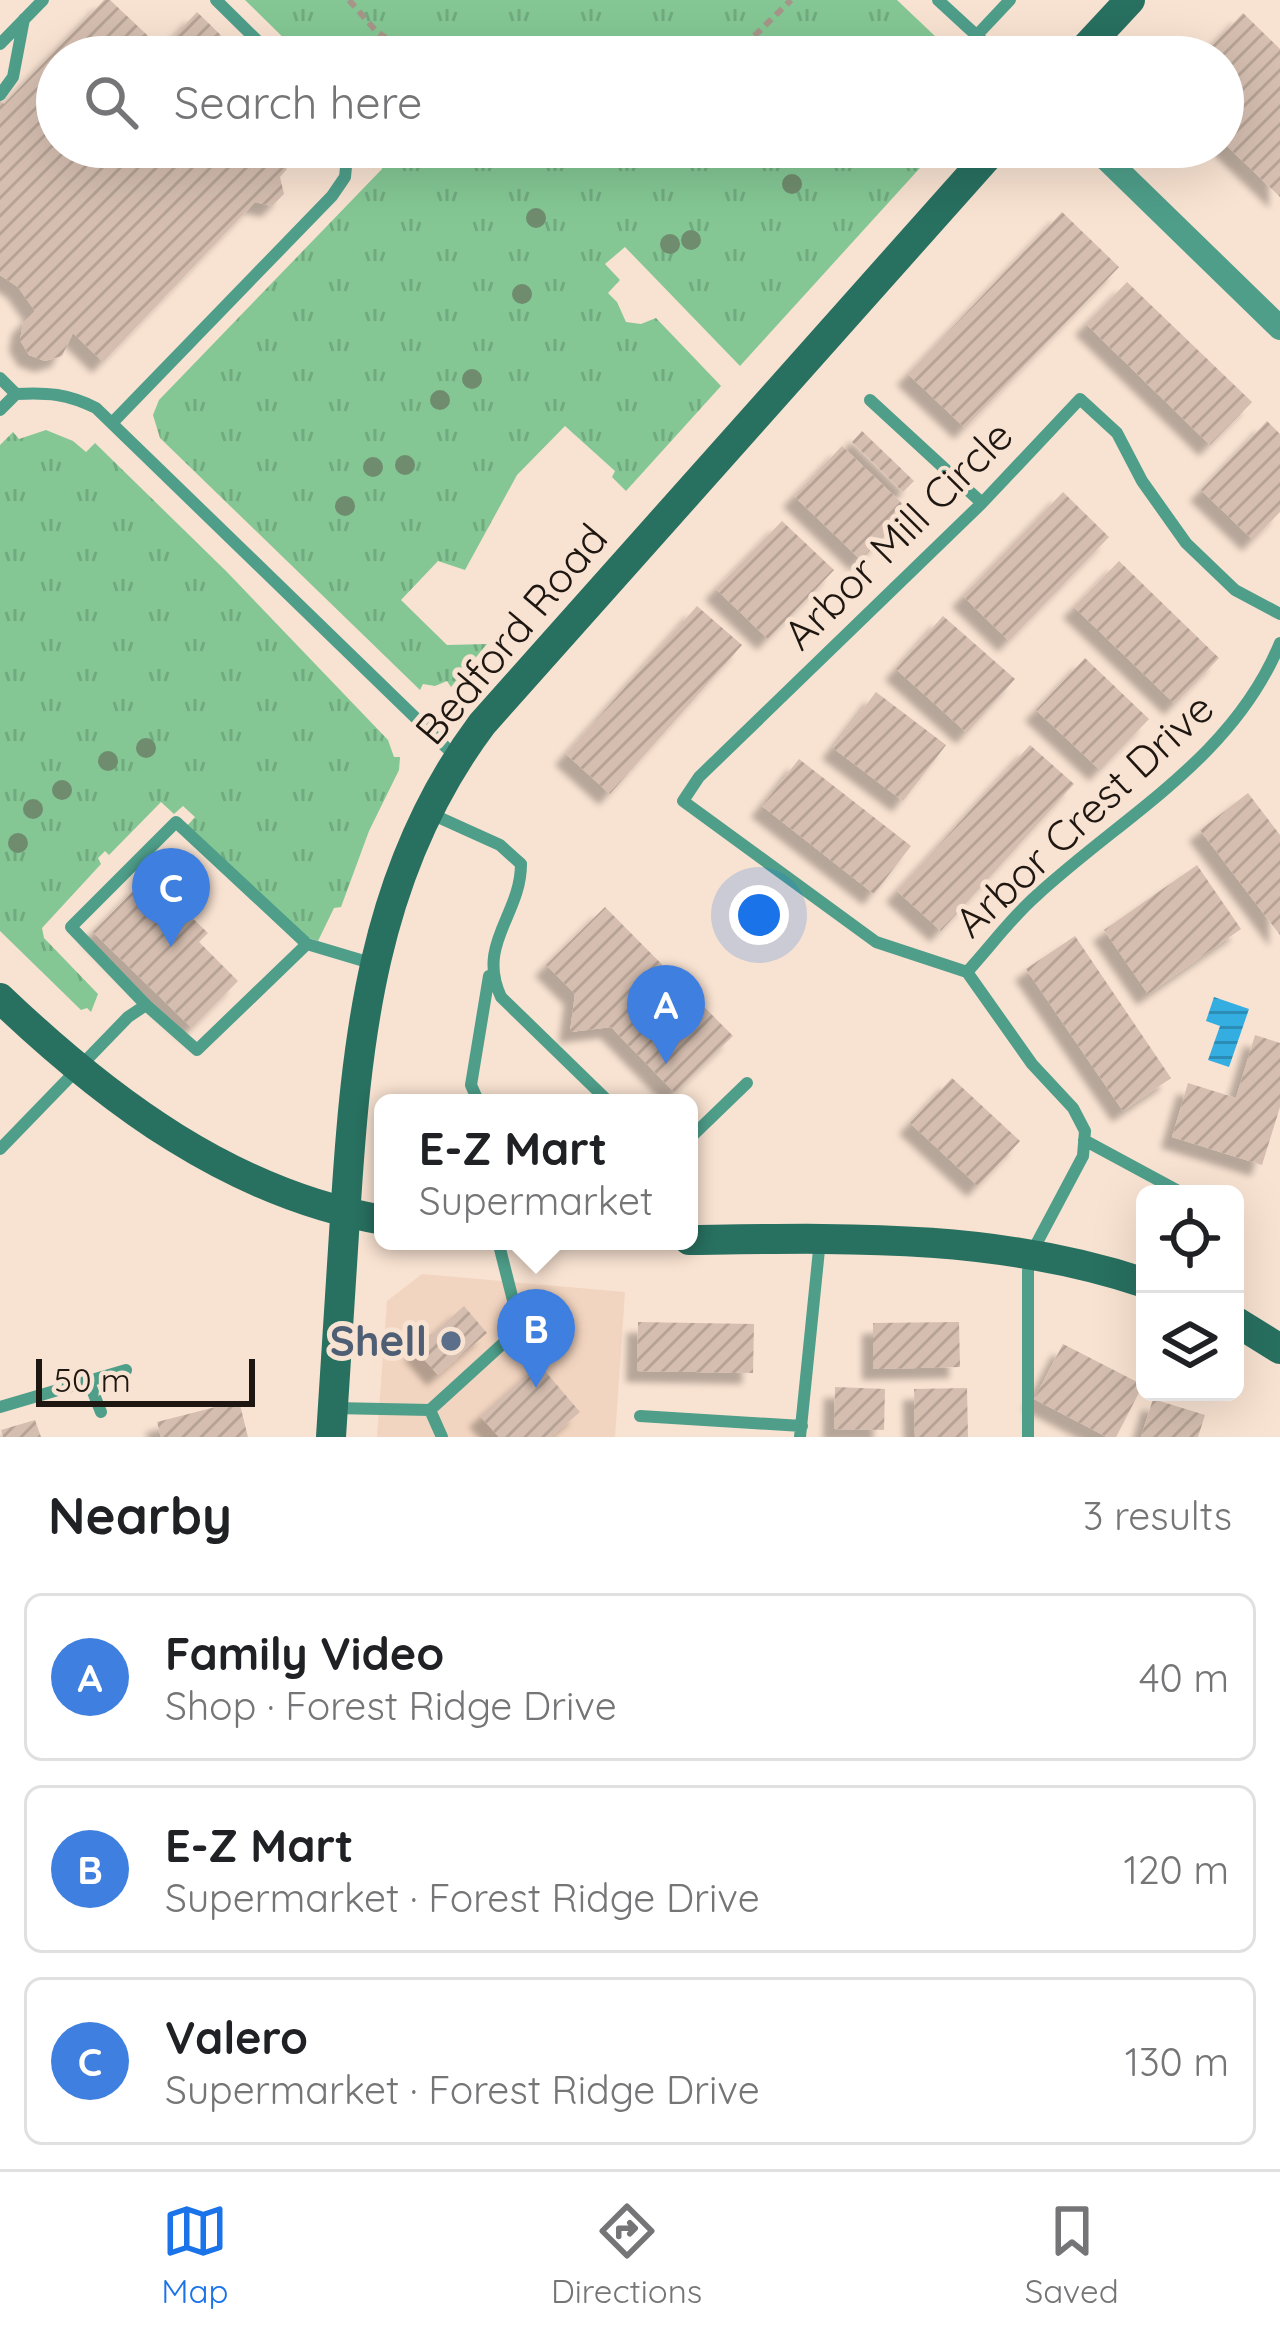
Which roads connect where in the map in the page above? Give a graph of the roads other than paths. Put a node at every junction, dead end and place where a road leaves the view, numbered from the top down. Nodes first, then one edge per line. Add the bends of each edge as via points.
1 (43, 0) edge
2 (215, 0) edge
3 (938, 0) edge
4 (1010, 0) edge
5 (1124, 2) edge
6 (24, 19) junction
7 (976, 35) joint
8 (252, 36) edge
9 (1095, 36) edge
10 (0, 44) edge
11 (0, 95) edge
12 (346, 168) edge
13 (977, 168) edge
14 (1116, 168) edge
15 (1280, 328) edge
16 (0, 378) edge
17 (16, 394) junction
18 (870, 400) dead end
19 (0, 410) edge
20 (113, 422) junction
21 (982, 503) junction
22 (1280, 614) edge
23 (1280, 643) edge
24 (457, 758) junction
25 (426, 812) junction
26 (831, 908) joint
27 (308, 944) junction
28 (374, 964) junction
29 (491, 966) junction
30 (967, 972) junction
31 (0, 998) edge
32 (146, 1005) junction
33 (78, 1071) junction
34 (747, 1083) dead end
35 (475, 1094) edge
36 (601, 1094) edge
37 (698, 1130) edge
38 (1084, 1140) junction
39 (0, 1149) edge
40 (1167, 1185) edge
41 (345, 1214) junction
42 (374, 1219) edge
43 (820, 1238) junction
44 (698, 1240) edge
45 (500, 1250) edge
46 (1032, 1252) junction
47 (1136, 1280) edge
48 (1244, 1327) edge
49 (1280, 1349) edge
50 (126, 1370) dead end
51 (89, 1382) junction
52 (0, 1407) edge
53 (430, 1410) junction
54 (101, 1412) dead end
55 (640, 1416) dead end
56 (332, 1422) edge
57 (801, 1432) edge
58 (442, 1437) edge
59 (1028, 1437) edge

1 - 6 lane
2 - 8 lane
3 - 7 lane
4 - 7 lane
5 - 9 main road
6 - 10 lane
6 - 11 lane via 13,77
12 - 20 lane via 332,196
13 - 24 main road, Bedford Road
14 - 15 street
16 - 17 lane
17 - 19 lane
17 - 20 lane via 71,395
18 - 21 lane
20 - 24 lane
21 - 22 lane, Arbor Mill Circle via 1080,399 1117,434 1186,543 1235,590
21 - 26 lane, Arbor Mill Circle via 682,801
23 - 30 lane, Arbor Crest Drive via 1247,706 1187,774 1035,897
24 - 25 main road, Bedford Road
25 - 28 main road, Bedford Road
25 - 29 lane via 500,845 521,864
26 - 30 lane, Arbor Crest Drive via 876,942
27 - 28 lane
27 - 32 lane via 197,1050
27 - 32 lane via 176,822 71,928
28 - 41 main road, Bedford Road via 353,1082
29 - 35 lane
29 - 36 lane via 501,997
30 - 38 lane, Arbor Crest Drive via 1031,1064 1073,1108
31 - 33 main road
32 - 33 lane
33 - 39 lane
33 - 41 main road via 206,1157
34 - 37 lane
38 - 40 lane
38 - 46 lane
41 - 42 main road
41 - 56 main road, Bedford Road
43 - 44 main road
43 - 46 main road
43 - 57 lane
45 - 53 lane via 520,1328
46 - 47 main road
46 - 59 lane
48 - 49 main road
50 - 51 lane
51 - 52 lane
51 - 54 lane
53 - 56 lane
53 - 58 lane
55 - 57 lane

